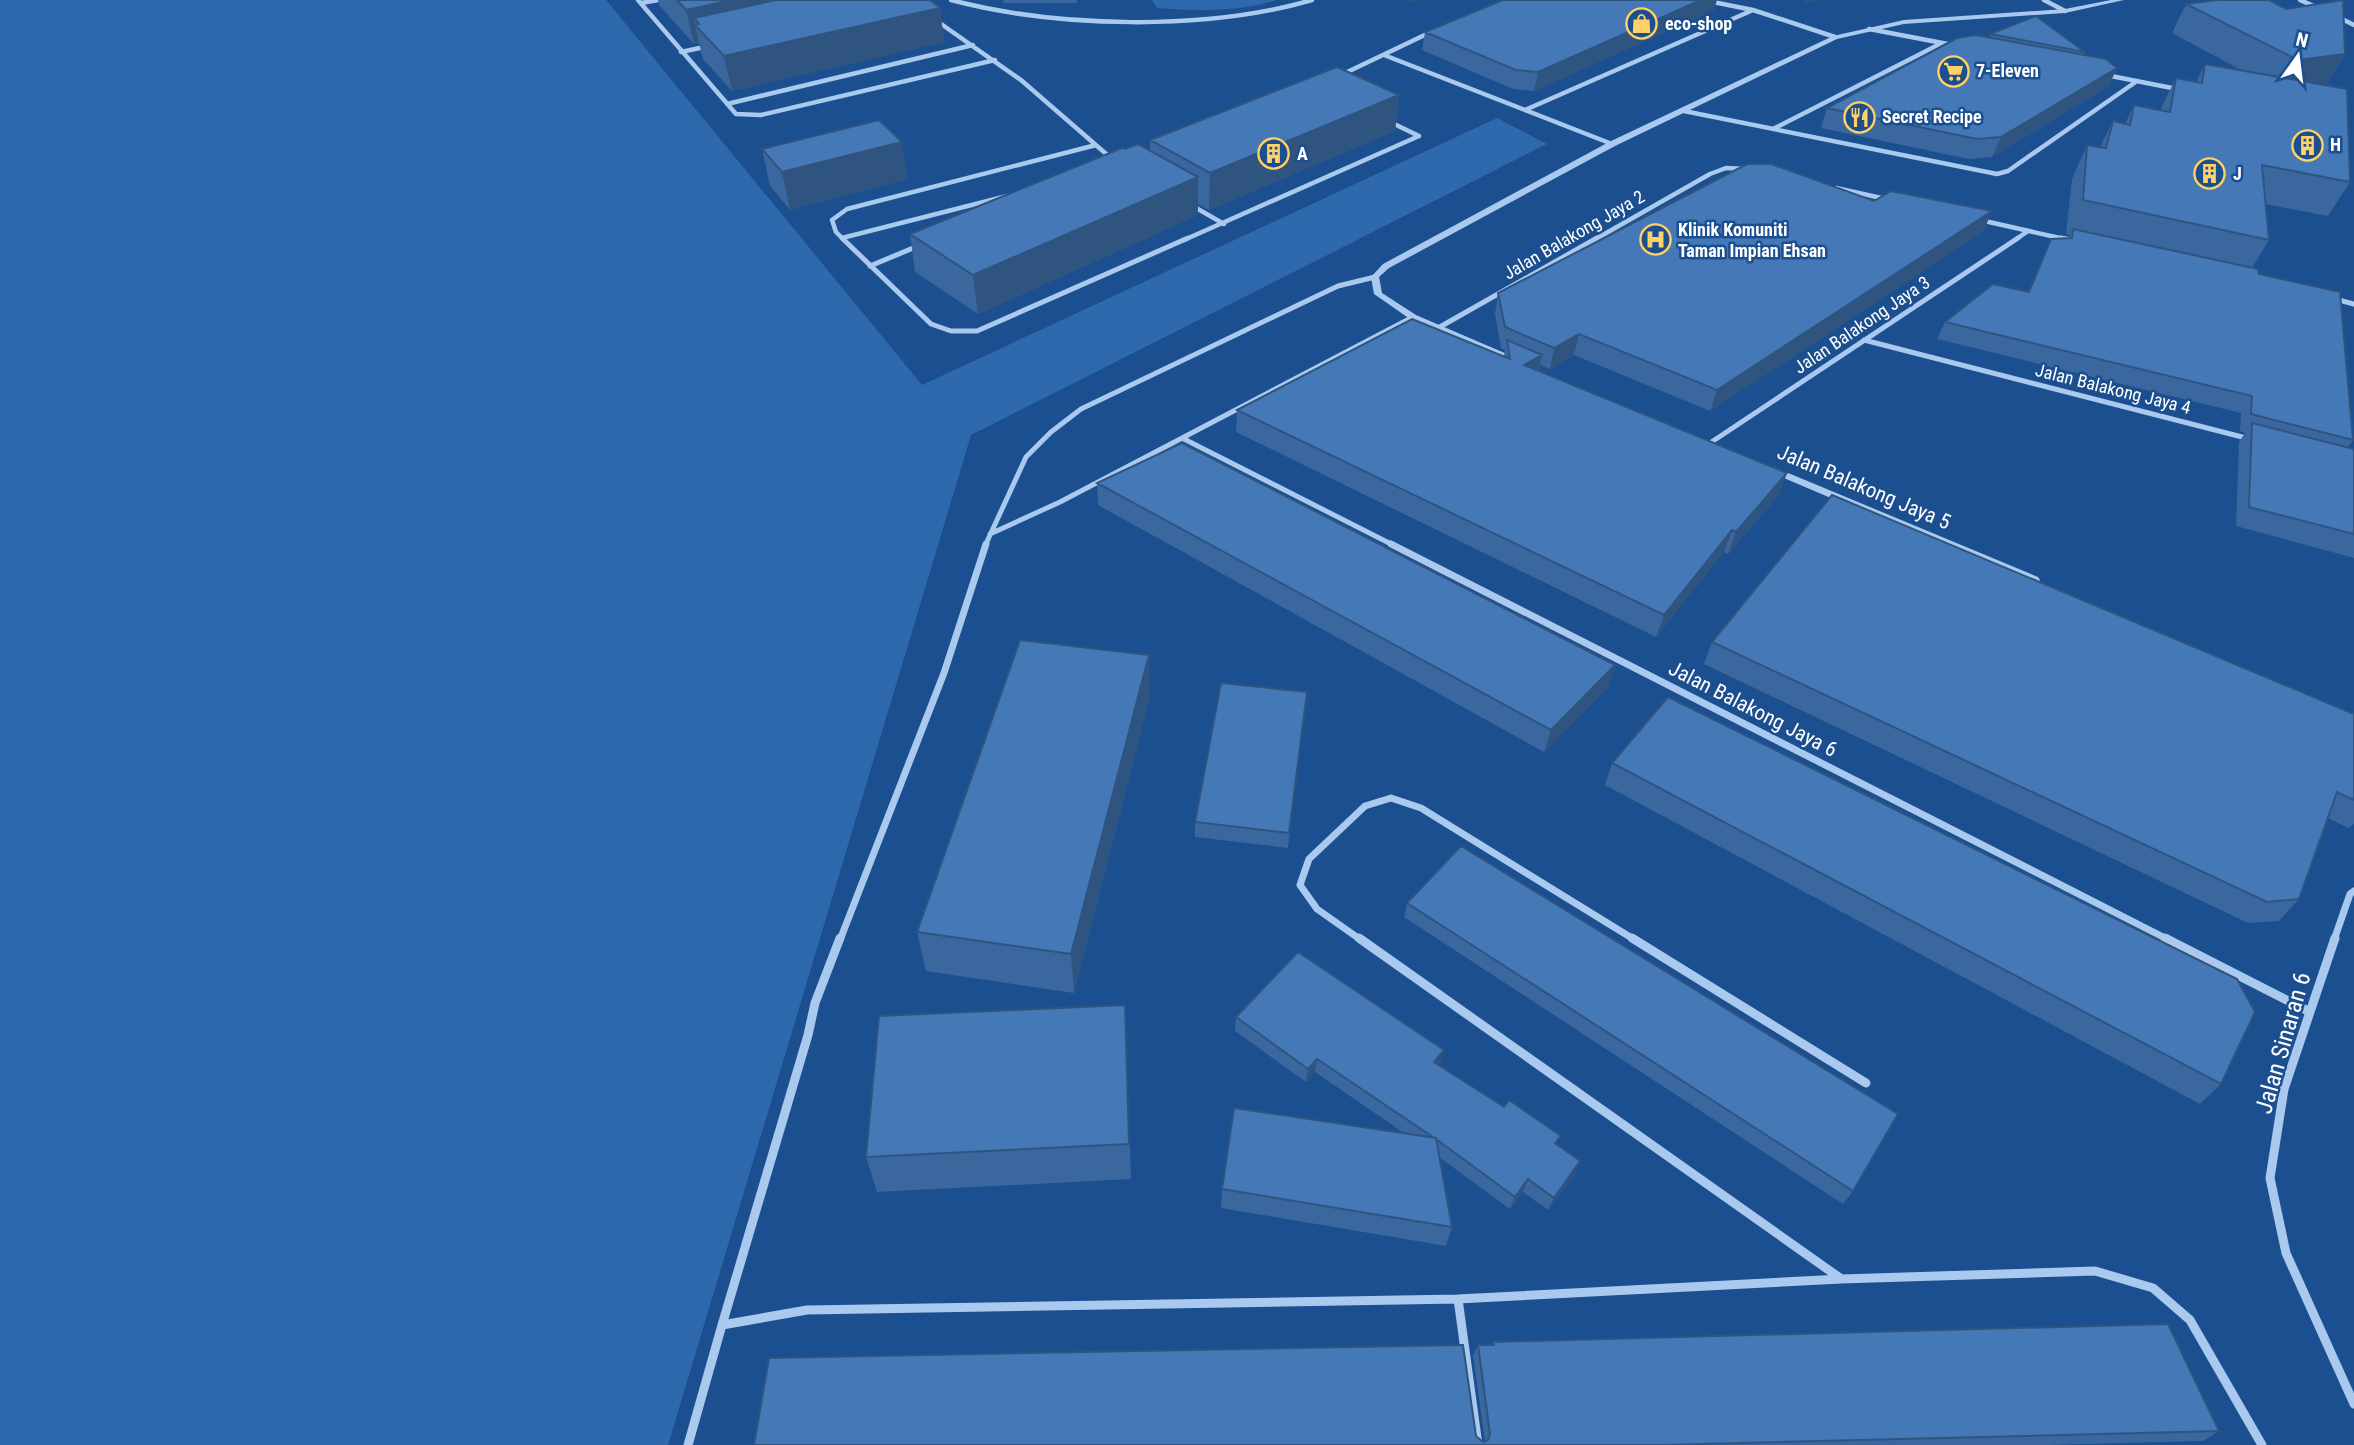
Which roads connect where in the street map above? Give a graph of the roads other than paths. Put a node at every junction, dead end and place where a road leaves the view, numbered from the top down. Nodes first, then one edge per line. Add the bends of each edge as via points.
1 (657, 0) edge
2 (951, 0) edge
3 (1312, 0) edge
4 (1703, 0) edge
5 (2044, 0) edge
6 (2121, 0) edge
7 (2300, 0) edge
8 (640, 2) edge
9 (1753, 10) junction
10 (2322, 10) edge
11 (2064, 11) junction
12 (924, 12) edge
13 (2333, 15) edge
14 (2354, 25) edge
15 (1443, 27) edge
16 (1867, 29) junction
17 (1835, 37) junction
18 (721, 43) edge
19 (1942, 43) junction
20 (973, 45) junction
21 (1955, 46) edge
22 (681, 52) junction
23 (1384, 55) junction
24 (995, 60) junction
25 (2098, 74) edge
26 (1338, 77) edge
27 (2137, 81) junction
28 (2177, 89) edge
29 (727, 104) junction
30 (1525, 110) junction
31 (1684, 111) junction
32 (1383, 118) edge
33 (1773, 130) junction
34 (1612, 144) junction
35 (1096, 145) junction
36 (1106, 169) edge
37 (1749, 169) edge
38 (1826, 186) edge
39 (1015, 194) edge
40 (1889, 200) edge
41 (1189, 204) edge
42 (1978, 219) edge
43 (1224, 224) junction
44 (2028, 231) junction
45 (842, 238) junction
46 (2082, 243) edge
47 (920, 245) dead end
48 (870, 266) junction
49 (1375, 277) junction
50 (2327, 298) edge
51 (2354, 304) edge
52 (1413, 317) junction
53 (1438, 328) junction
54 (1864, 340) junction
55 (1528, 366) edge
56 (1182, 438) junction
57 (1698, 438) edge
58 (1710, 443) junction
59 (2264, 443) edge
60 (1723, 448) edge
61 (1762, 464) edge
62 (989, 534) junction
63 (2045, 584) edge
64 (2354, 891) edge
65 (2308, 1011) junction
66 (1866, 1083) dead end
67 (1841, 1279) junction
68 (1458, 1299) junction
69 (722, 1325) junction
70 (2354, 1404) edge
71 (688, 1445) edge
72 (1478, 1445) edge
73 (2262, 1445) edge

1 - 8 street
2 - 3 street via 990,12 1040,19 1141,20 1255,15
4 - 9 street
5 - 11 street
6 - 11 street
7 - 10 street
8 - 22 street
9 - 17 street
9 - 30 street
11 - 16 street via 1905,22
12 - 20 street
13 - 14 street
15 - 23 street
16 - 17 street
16 - 19 street
17 - 31 street
18 - 22 street
19 - 21 street
19 - 33 street
20 - 24 street
20 - 29 street
22 - 29 street
23 - 26 street
23 - 30 street
24 - 29 street via 761,115 736,114
24 - 35 street
25 - 27 street
27 - 28 street
27 - 33 street via 2008,171 1997,174
30 - 34 street
31 - 33 street
31 - 34 street
32 - 43 street via 1419,136
34 - 49 street via 1386,266
35 - 36 street via 1118,164
35 - 45 street via 847,209 832,220
37 - 53 street, Jalan Balakong Jaya 2 via 1726,168 1710,174
38 - 40 street
39 - 45 street
41 - 43 street
42 - 44 street
43 - 48 street via 977,331 951,331 931,324
44 - 46 street
44 - 54 street, Jalan Balakong Jaya 3
45 - 48 street
47 - 48 street
49 - 52 street via 1378,294
49 - 62 street via 1338,286 1081,409 1026,457
50 - 51 street
52 - 53 street
52 - 56 street
53 - 55 street
54 - 58 street, Jalan Balakong Jaya 3
54 - 59 street, Jalan Balakong Jaya 4
56 - 62 street
56 - 65 street, Jalan Balakong Jaya 6
57 - 58 street
58 - 60 street
61 - 63 street, Jalan Balakong Jaya 5
62 - 69 street via 944,673 815,1003
64 - 65 street, Jalan Sinaran 6
65 - 70 street, Jalan Sinaran 6 via 2284,1089 2270,1178 2286,1253
66 - 67 street via 1421,808 1391,798 1365,806 1309,859 1300,885 1317,908
67 - 68 street
67 - 73 street via 2095,1271 2153,1288 2190,1320
68 - 69 street via 807,1310
68 - 72 street
69 - 71 street

